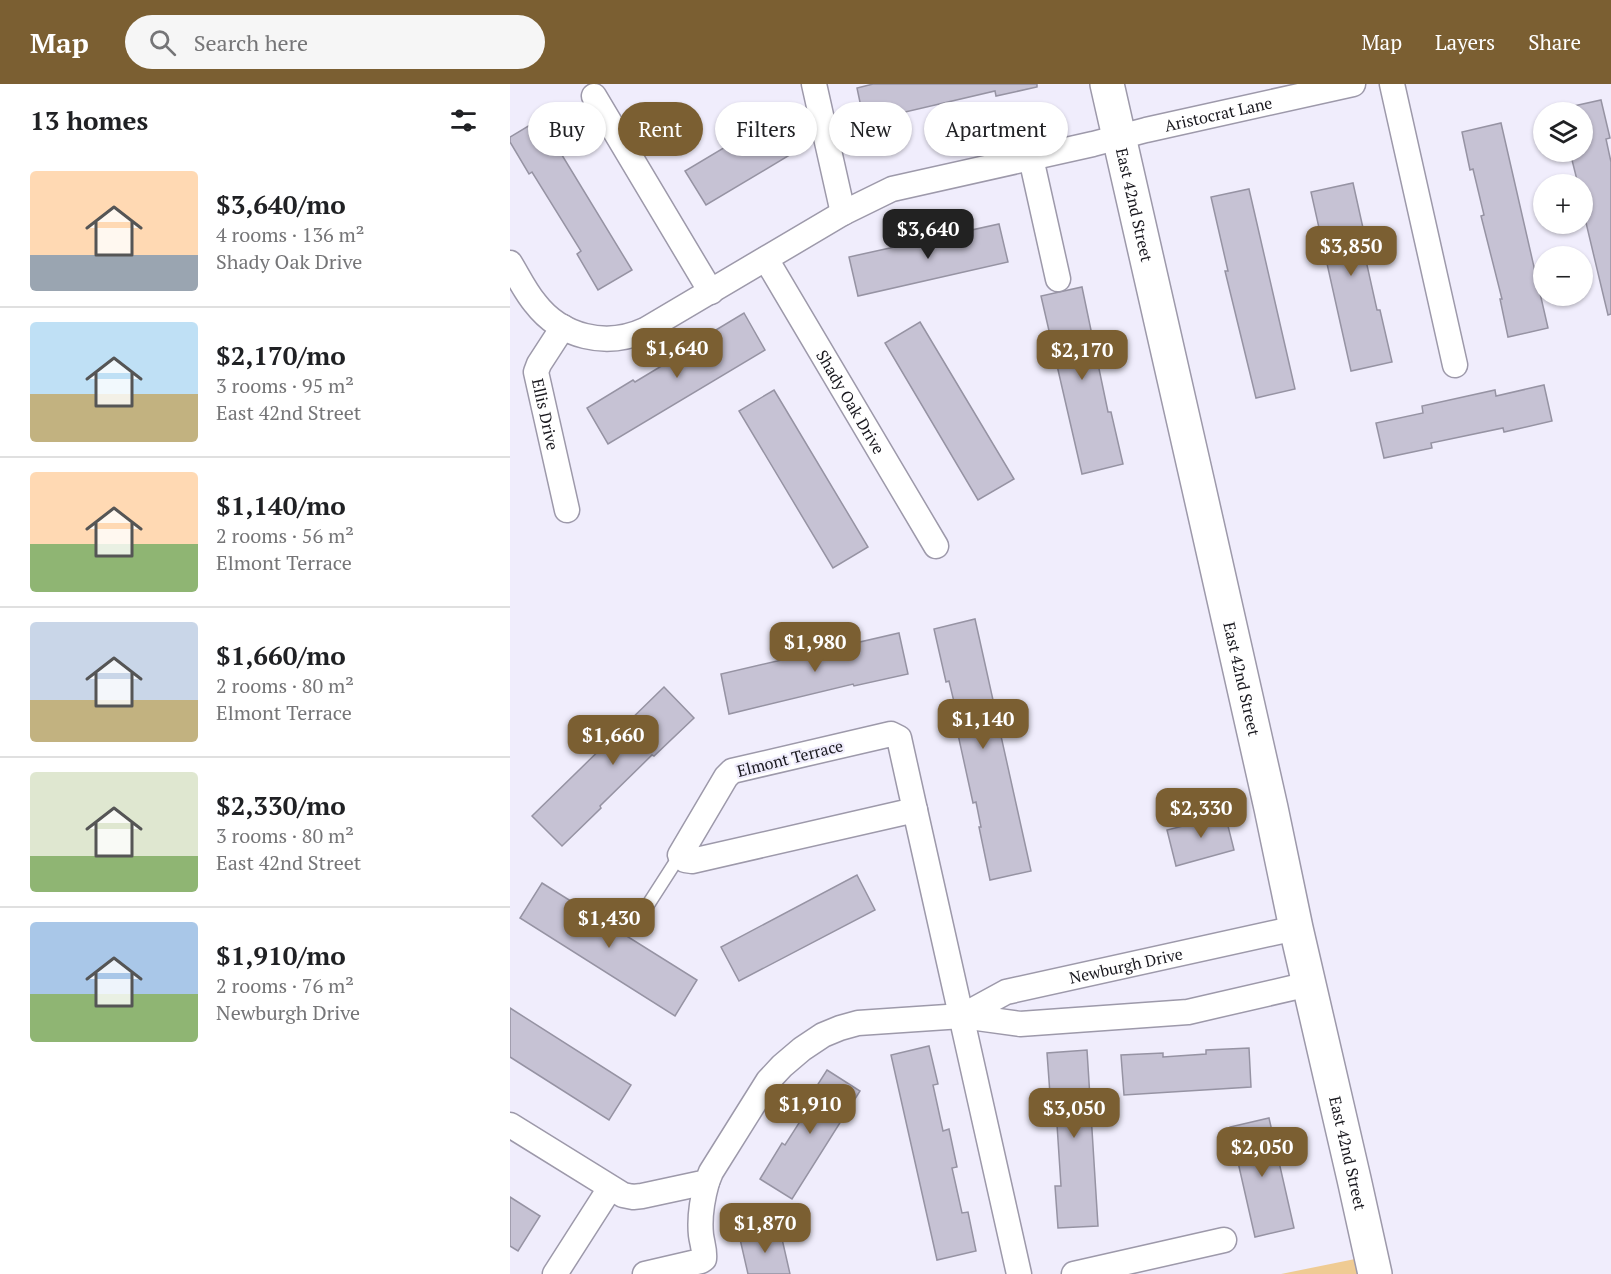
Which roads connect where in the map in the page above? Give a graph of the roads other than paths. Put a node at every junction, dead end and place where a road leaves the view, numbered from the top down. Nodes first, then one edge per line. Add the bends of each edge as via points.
1 (814, 84) edge
2 (1107, 84) edge
3 (1353, 84) edge
4 (1392, 84) edge
5 (594, 96) dead end
6 (1119, 138) junction
7 (1031, 158) junction
8 (843, 213) junction
9 (766, 259) junction
10 (510, 263) edge
11 (1058, 279) dead end
12 (711, 291) junction
13 (563, 327) junction
14 (1455, 365) dead end
15 (567, 510) dead end
16 (936, 546) dead end
17 (915, 810) junction
18 (680, 855) junction
19 (644, 911) dead end
20 (1296, 927) junction
21 (1309, 984) junction
22 (962, 1016) junction
23 (510, 1125) edge
24 (707, 1182) junction
25 (610, 1188) junction
26 (1224, 1240) dead end
27 (555, 1274) edge
28 (645, 1274) edge
29 (1019, 1274) edge
30 (1074, 1274) edge
31 (1375, 1274) edge

1 - 8 street
2 - 6 street, East 42nd Street
3 - 6 street, Aristocrat Lane
4 - 14 street
5 - 12 street
6 - 7 street, Aristocrat Lane
6 - 20 street, East 42nd Street
7 - 8 street, Aristocrat Lane via 901,186
7 - 11 street
8 - 9 street
9 - 12 street
9 - 16 street, Shady Oak Drive
10 - 13 street via 537,306
12 - 13 street via 635,335 601,339
13 - 15 street, Ellis Drive via 536,372
17 - 18 street via 693,861
17 - 18 street, Elmont Terrace via 899,738 891,734 732,771
17 - 22 street, Elmont Terrace
18 - 19 lane
20 - 21 street, East 42nd Street
20 - 22 street, Newburgh Drive via 1006,992
21 - 22 street via 1188,1012 1020,1024
21 - 31 street, East 42nd Street
22 - 24 street, Newburgh Drive via 858,1023 814,1041 768,1081
22 - 29 street
23 - 25 street
24 - 25 street via 637,1197
24 - 28 street, Newburgh Drive via 701,1205 704,1259
25 - 27 street
26 - 30 street

